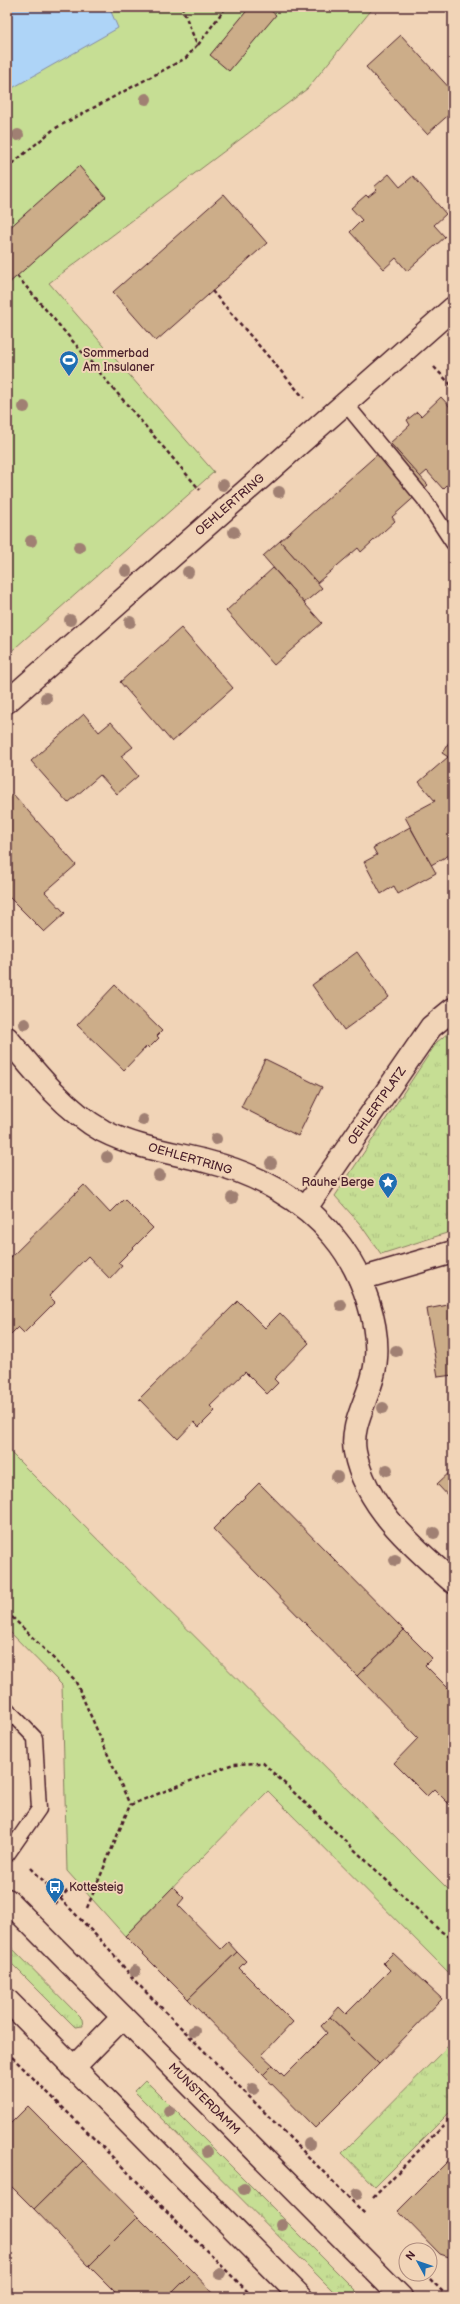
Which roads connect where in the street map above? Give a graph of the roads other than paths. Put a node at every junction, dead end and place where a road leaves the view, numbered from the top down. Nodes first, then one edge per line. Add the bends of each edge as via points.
1 (453, 308) edge
2 (345, 403) junction
3 (453, 543) edge
4 (7, 702) edge
5 (453, 1009) edge
6 (7, 1038) edge
7 (306, 1208) junction
8 (453, 1252) edge
9 (360, 1279) junction
10 (453, 1582) edge
11 (7, 1709) edge
12 (9, 1851) edge
13 (7, 1900) edge
14 (7, 2000) edge
15 (123, 2017) junction
16 (73, 2068) junction
17 (301, 2297) edge
18 (401, 2297) edge

1 - 2 street, OEHLERTRING
2 - 3 lane via 424,499
2 - 4 street, OEHLERTRING
5 - 7 street, OEHLERTPLATZ via 431,1027
6 - 7 street, OEHLERTRING via 68,1106 104,1131 162,1152 211,1162 251,1177
7 - 9 street, OEHLERTRING via 334,1237
8 - 9 street
9 - 10 street, OEHLERTRING via 373,1320 377,1345 374,1375 354,1433 354,1451 362,1480 389,1519 418,1552
11 - 12 lane via 35,1738 39,1809
13 - 15 street, MUNSTERDAMM
14 - 16 street
15 - 16 street
15 - 18 street, MUNSTERDAMM
16 - 17 street

